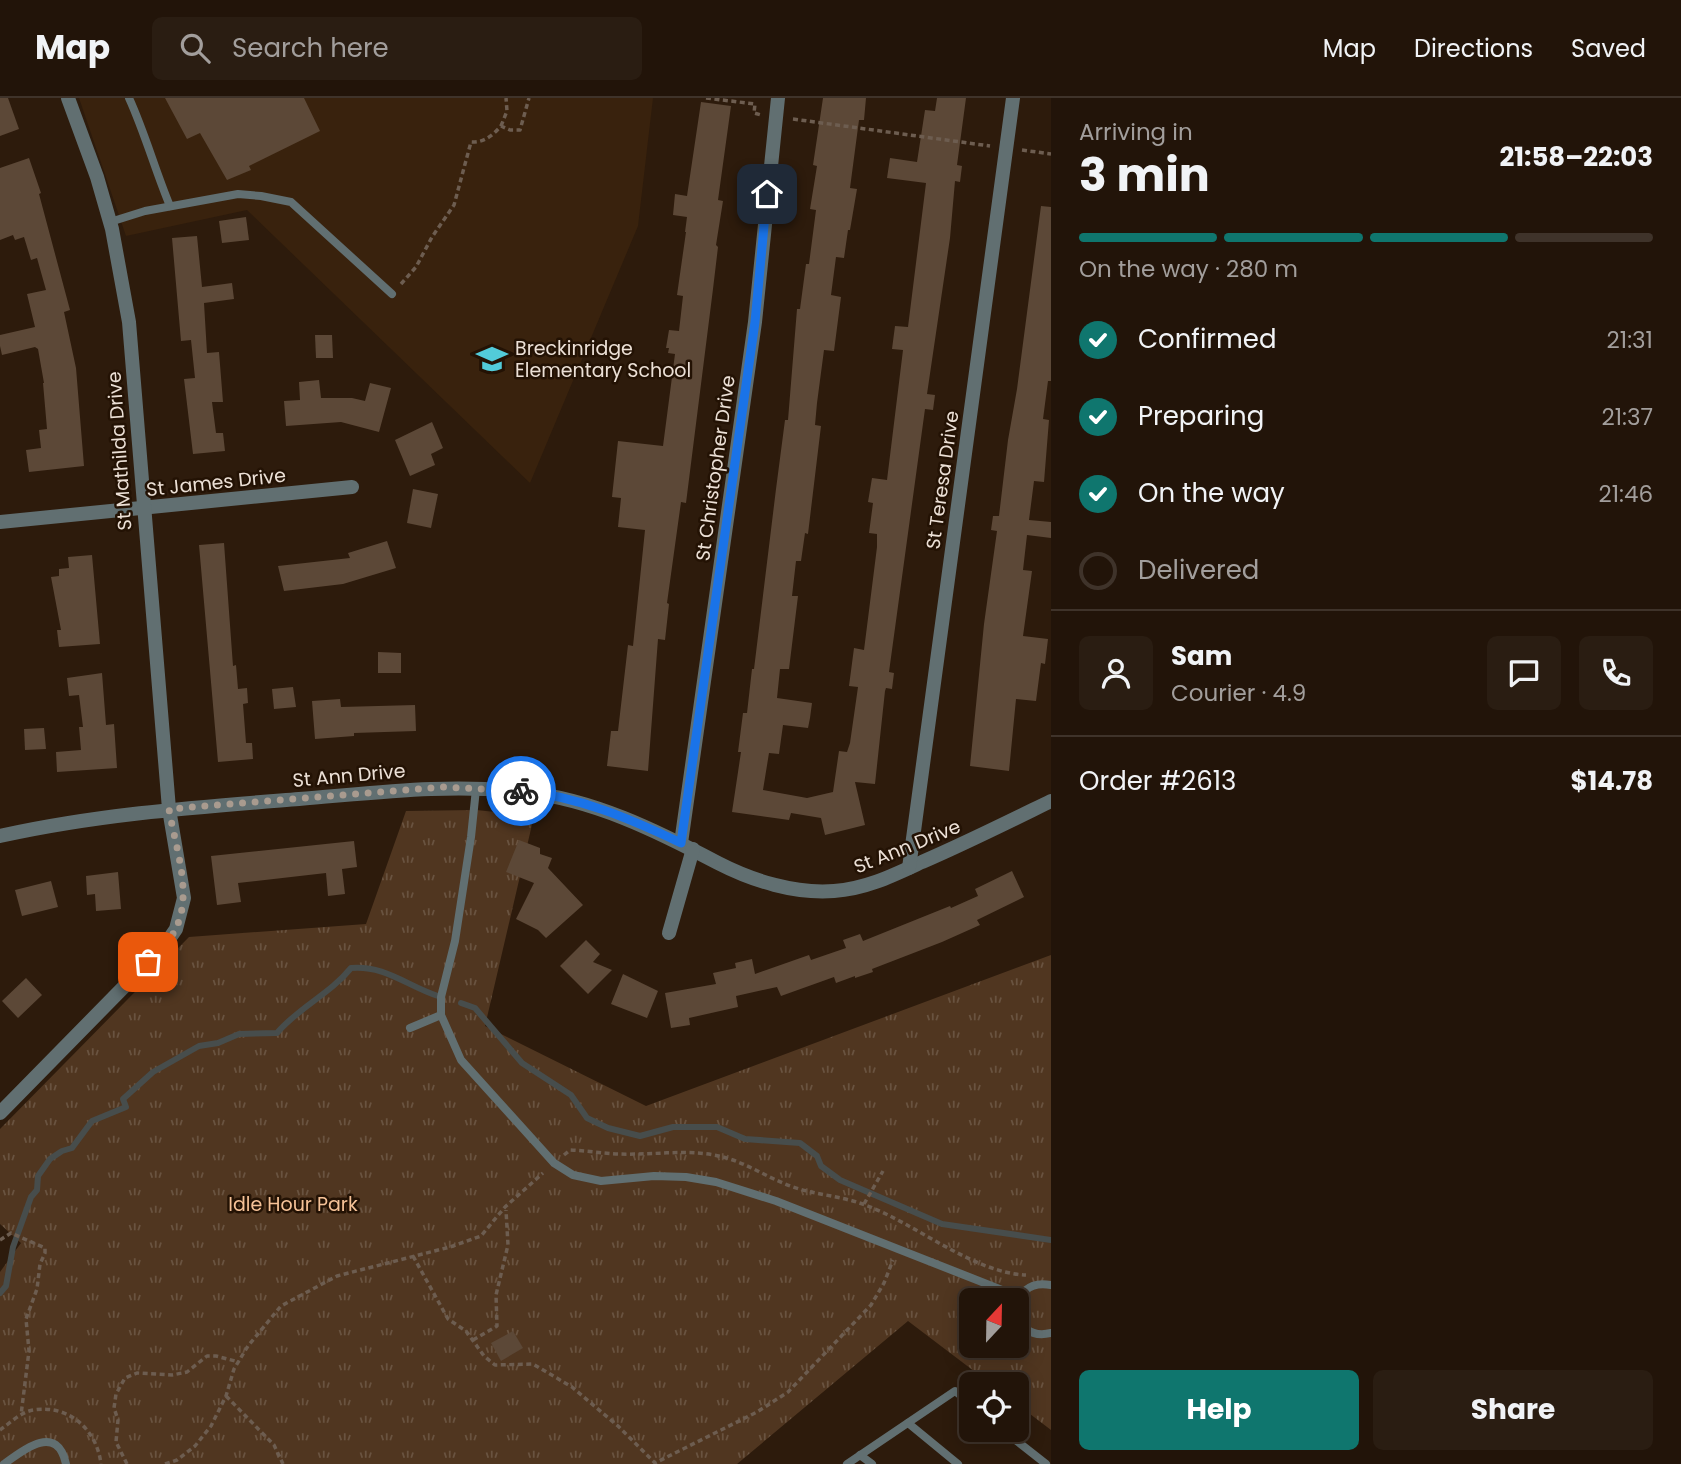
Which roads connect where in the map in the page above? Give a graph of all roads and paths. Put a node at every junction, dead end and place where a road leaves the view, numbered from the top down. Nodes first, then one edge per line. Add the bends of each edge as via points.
1 (68, 98) edge
2 (129, 98) edge
3 (506, 98) edge
4 (529, 98) edge
5 (706, 98) edge
6 (778, 98) edge
7 (1013, 98) edge
8 (775, 117) junction
9 (501, 126) junction
10 (1007, 148) junction
11 (1051, 154) edge
12 (170, 206) junction
13 (110, 222) junction
14 (392, 294) joint
15 (352, 487) dead end
16 (143, 508) junction
17 (0, 522) edge
18 (475, 789) junction
19 (1051, 801) edge
20 (169, 809) junction
21 (0, 836) edge
22 (687, 846) junction
23 (909, 868) junction
24 (669, 933) dead end
25 (441, 1015) junction
26 (410, 1028) dead end
27 (0, 1113) edge
28 (883, 1171) dead end
29 (543, 1173) dead end
30 (864, 1204) dead end
31 (505, 1208) junction
32 (0, 1240) edge
33 (413, 1256) junction
34 (904, 1262) dead end
35 (1051, 1285) edge
36 (997, 1288) edge
37 (1029, 1289) edge
38 (1029, 1329) edge
39 (1051, 1333) edge
40 (473, 1340) junction
41 (239, 1362) junction
42 (959, 1394) edge
43 (226, 1396) junction
44 (21, 1415) junction
45 (908, 1423) junction
46 (0, 1430) edge
47 (1018, 1442) edge
48 (860, 1455) junction
49 (4, 1464) edge
50 (66, 1464) edge
51 (101, 1464) edge
52 (127, 1464) edge
53 (164, 1464) edge
54 (283, 1464) edge
55 (847, 1464) edge
56 (872, 1464) edge
57 (958, 1464) edge
58 (1046, 1464) edge

1 - 13 street, St Mathilda Drive
2 - 12 lane
3 - 9 path
4 - 9 path via 520,130
5 - 8 path via 755,104 754,113
6 - 8 street, St Christopher Drive
7 - 10 street, St Teresa Drive
8 - 10 path
8 - 22 street, St Christopher Drive via 755,322
9 - 14 path via 493,135 471,142 454,205 416,267
10 - 11 path
10 - 23 street, St Teresa Drive
12 - 13 lane
12 - 14 lane via 238,194 291,202
13 - 16 street, St Mathilda Drive via 129,322
15 - 16 street, St James Drive
16 - 17 street, St James Drive
16 - 20 street, St Mathilda Drive
18 - 20 street, St Ann Drive via 442,787
18 - 22 street, St Ann Drive via 527,792 577,803
18 - 25 lane
19 - 23 street, St Ann Drive
20 - 21 street, St Ann Drive via 58,823
20 - 27 street, St Mathilda Drive via 184,898 176,929
22 - 23 street, St Ann Drive via 745,876 805,890 860,887
22 - 24 street
25 - 26 lane
25 - 36 lane via 461,1060 514,1122 559,1168 573,1175 601,1181 654,1175 716,1182
28 - 30 path
29 - 31 path
31 - 33 path via 481,1236
31 - 40 path via 508,1245 496,1296 497,1326
32 - 44 path via 11,1233 45,1248 26,1319 29,1351
33 - 40 path via 448,1319
33 - 41 path via 337,1276 281,1306
34 - 40 path via 894,1258 871,1305 788,1392 654,1463 572,1387 533,1364 495,1365
35 - 37 lane
38 - 39 lane
41 - 43 path
41 - 52 path via 207,1356 187,1372 137,1373 125,1378 114,1408 116,1442
42 - 45 lane via 955,1391
43 - 53 path via 195,1446
43 - 54 path via 274,1446
44 - 46 path
44 - 51 path via 49,1409 69,1415 94,1438
45 - 48 lane
45 - 57 lane
47 - 58 lane
48 - 55 lane
48 - 56 lane
49 - 50 lane via 38,1442 48,1442 63,1453

